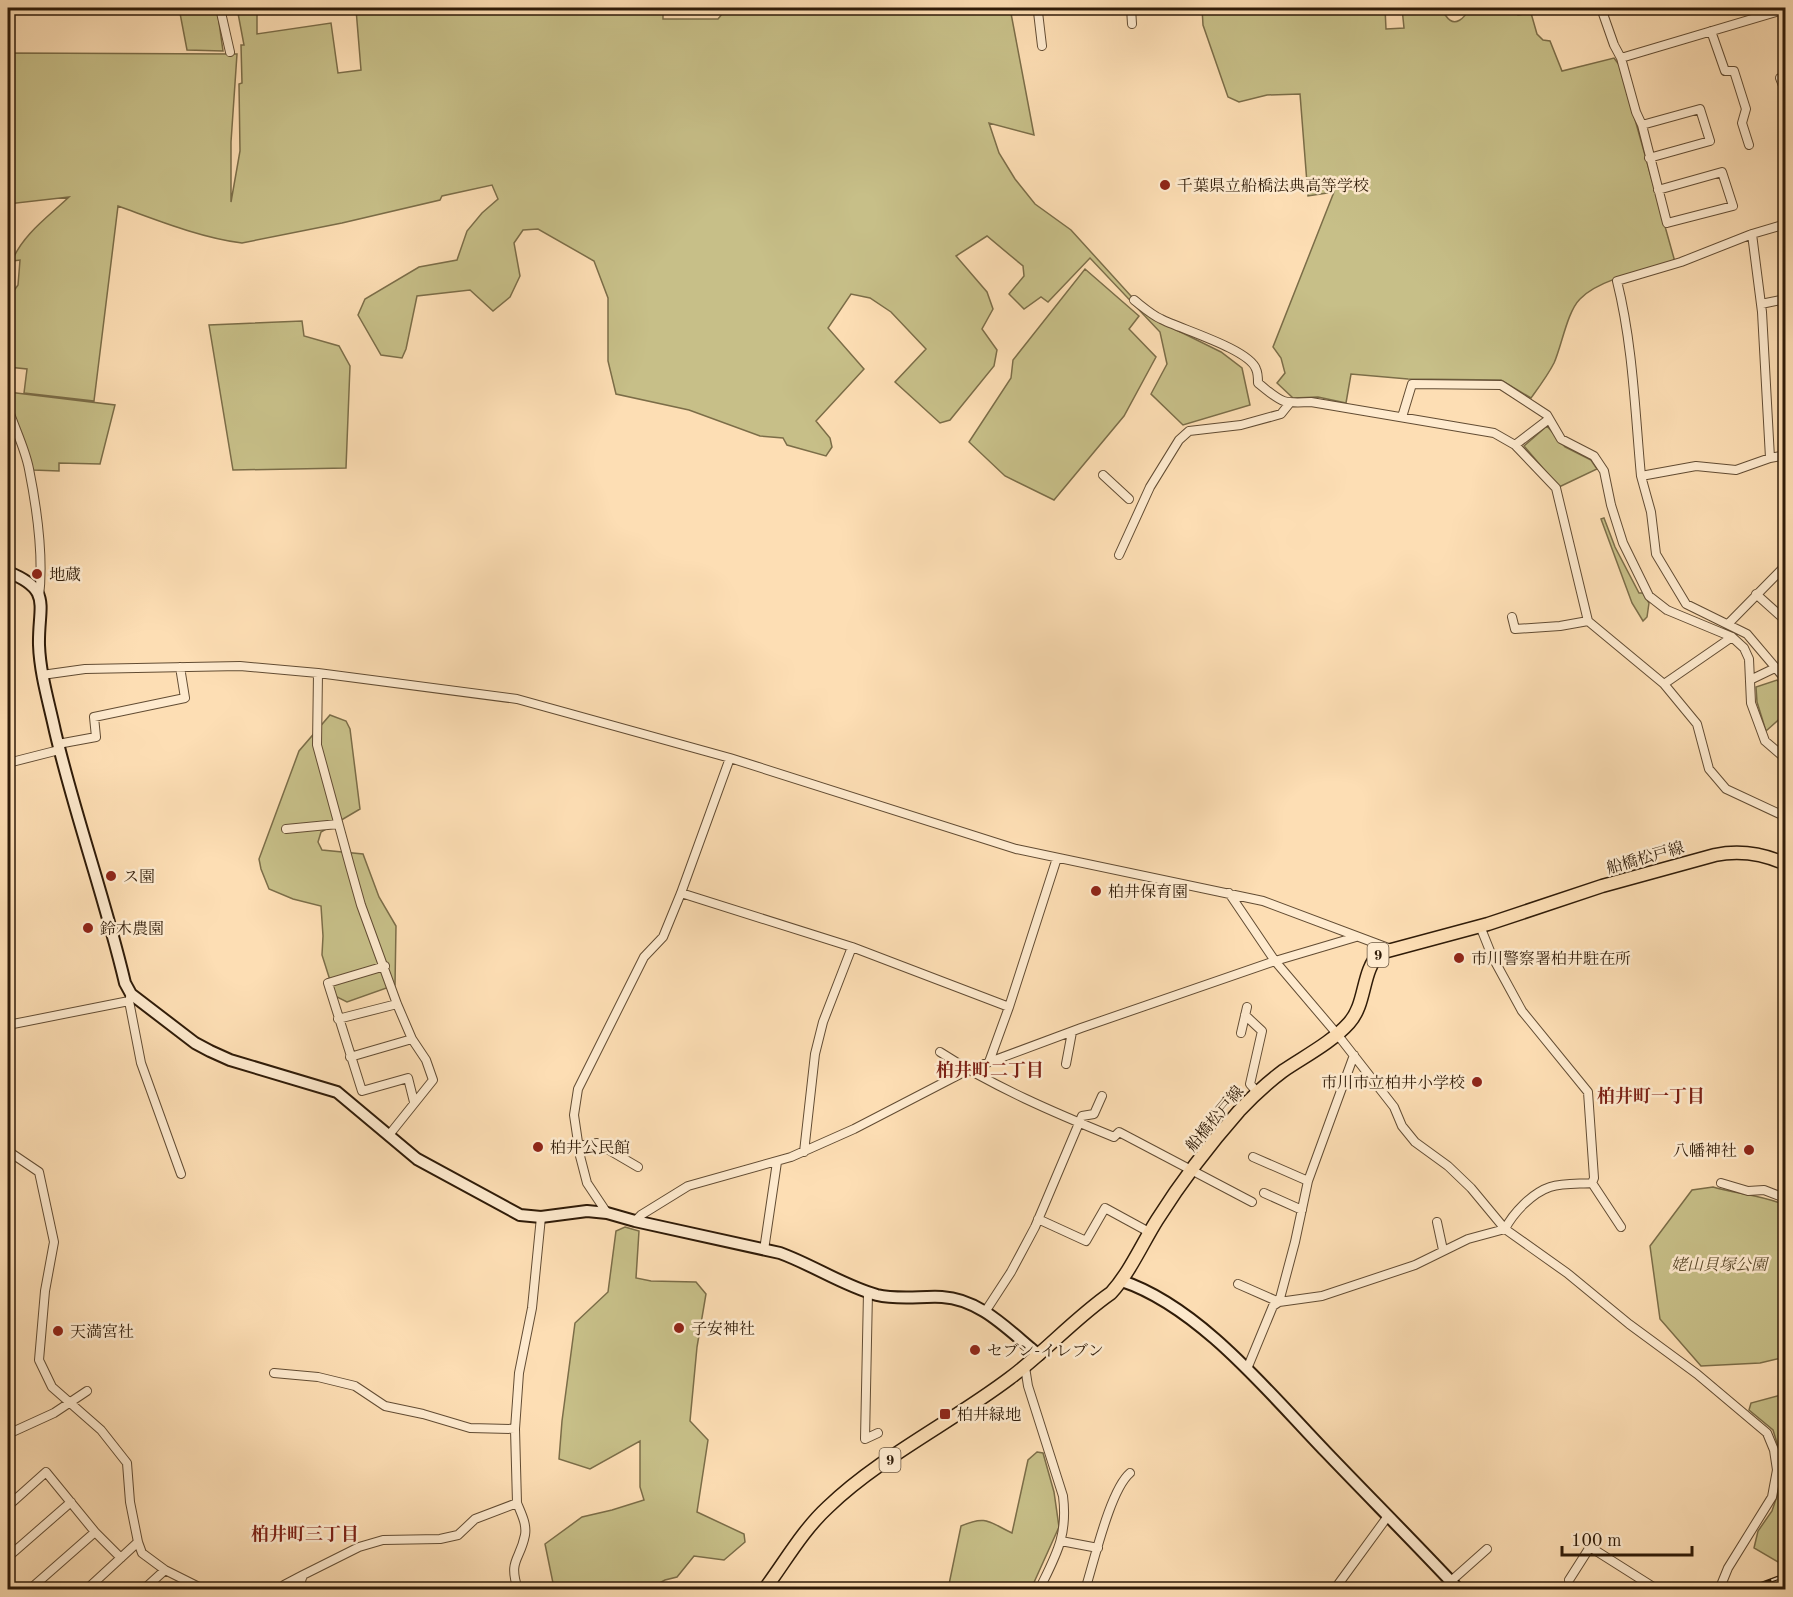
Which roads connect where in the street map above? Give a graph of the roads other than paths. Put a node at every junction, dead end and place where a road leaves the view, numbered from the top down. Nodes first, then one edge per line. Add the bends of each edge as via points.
1 (220, 8) edge
2 (1040, 8) edge
3 (1131, 8) edge
4 (1601, 8) edge
5 (1785, 9) edge
6 (1132, 24) dead end
7 (1711, 31) junction
8 (1042, 46) dead end
9 (230, 52) dead end
10 (1621, 58) junction
11 (1780, 78) dead end
12 (1785, 93) edge
13 (1642, 125) junction
14 (1749, 145) dead end
15 (1649, 158) junction
16 (1658, 190) junction
17 (1785, 224) edge
18 (1752, 234) junction
19 (1785, 299) edge
20 (1134, 300) dead end
21 (1761, 304) junction
22 (1289, 404) junction
23 (8, 408) edge
24 (1401, 417) junction
25 (1550, 419) junction
26 (1515, 445) junction
27 (1785, 455) edge
28 (1770, 458) junction
29 (1103, 475) dead end
30 (1641, 476) junction
31 (1129, 499) dead end
32 (1119, 555) dead end
33 (1785, 565) edge
34 (8, 572) edge
35 (1756, 594) junction
36 (39, 597) junction
37 (1512, 617) dead end
38 (1785, 620) edge
39 (1588, 621) junction
40 (1728, 624) junction
41 (1732, 637) junction
42 (180, 668) junction
43 (1775, 668) junction
44 (318, 673) junction
45 (42, 675) junction
46 (1750, 680) junction
47 (1785, 680) edge
48 (1664, 684) junction
49 (59, 747) junction
50 (730, 758) junction
51 (1785, 759) edge
52 (8, 763) edge
53 (1784, 814) edge
54 (338, 824) junction
55 (286, 829) dead end
56 (1057, 858) junction
57 (1785, 864) edge
58 (681, 893) junction
59 (1229, 893) junction
60 (1480, 926) junction
61 (1356, 937) junction
62 (852, 947) junction
63 (1391, 949) junction
64 (1275, 962) junction
65 (385, 966) junction
66 (130, 998) junction
67 (397, 1004) junction
68 (1009, 1006) junction
69 (338, 1019) junction
70 (8, 1025) edge
71 (1072, 1032) junction
72 (1241, 1033) dead end
73 (1337, 1034) junction
74 (412, 1039) junction
75 (940, 1052) dead end
76 (1354, 1055) junction
77 (350, 1057) junction
78 (989, 1062) junction
79 (1066, 1064) dead end
80 (968, 1070) junction
81 (1257, 1092) junction
82 (1102, 1096) dead end
83 (414, 1102) junction
84 (1079, 1123) junction
85 (389, 1135) junction
86 (578, 1146) junction
87 (8, 1151) edge
88 (804, 1152) junction
89 (1253, 1157) dead end
90 (777, 1162) junction
91 (638, 1167) dead end
92 (1191, 1171) junction
93 (181, 1174) dead end
94 (1308, 1181) junction
95 (1592, 1183) junction
96 (1721, 1183) dead end
97 (1264, 1193) dead end
98 (1782, 1197) dead end
99 (1252, 1202) dead end
100 (1302, 1210) junction
101 (608, 1213) junction
102 (542, 1216) junction
103 (1038, 1220) junction
104 (635, 1221) junction
105 (1437, 1222) dead end
106 (1621, 1227) dead end
107 (1505, 1229) junction
108 (1149, 1232) junction
109 (764, 1250) junction
110 (1443, 1250) junction
111 (1122, 1281) junction
112 (1238, 1284) dead end
113 (868, 1292) junction
114 (1279, 1302) junction
115 (985, 1312) junction
116 (1039, 1355) junction
117 (1025, 1367) junction
118 (1246, 1369) junction
119 (274, 1373) dead end
120 (87, 1391) dead end
121 (69, 1403) junction
122 (515, 1429) junction
123 (878, 1433) dead end
124 (8, 1434) edge
125 (1130, 1473) dead end
126 (71, 1502) junction
127 (517, 1503) junction
128 (8, 1506) edge
129 (1388, 1516) junction
130 (95, 1532) junction
131 (1061, 1541) junction
132 (138, 1542) junction
133 (1098, 1548) junction
134 (1487, 1549) dead end
135 (8, 1557) edge
136 (121, 1558) junction
137 (165, 1570) junction
138 (303, 1575) junction
139 (1569, 1580) dead end
140 (284, 1585) dead end
141 (1455, 1586) edge
142 (1720, 1588) edge
143 (204, 1589) edge
144 (29, 1590) edge
145 (86, 1590) edge
146 (143, 1590) edge
147 (298, 1590) edge
148 (518, 1590) edge
149 (764, 1590) edge
150 (1039, 1590) edge
151 (1085, 1590) edge
152 (1334, 1590) edge
153 (1658, 1590) edge
154 (1711, 1590) edge

1 - 9 street
2 - 8 street
3 - 6 street
4 - 10 street
5 - 7 street
7 - 10 street
7 - 14 street via 1725,71 1734,71 1746,109 1742,123
10 - 13 street
11 - 12 street
13 - 15 street
13 - 15 street via 1700,109 1710,141
15 - 16 street
16 - 16 street via 1666,223 1733,206 1722,172
17 - 18 street
18 - 21 street
18 - 30 street via 1681,262 1617,281 1632,373
19 - 21 street
20 - 22 street via 1160,319 1234,350 1256,368 1258,383
21 - 28 street
22 - 24 street via 1311,402
22 - 32 street via 1281,414 1184,435 1150,487
23 - 36 street via 29,467 40,545
24 - 25 street via 1412,384 1501,385
24 - 26 street via 1494,433
25 - 26 street
25 - 41 street via 1561,439 1594,456 1604,471 1623,543 1649,596 1667,609
26 - 39 street via 1556,488
27 - 28 street
28 - 30 street via 1737,470 1696,466
29 - 31 street
30 - 40 street via 1651,512 1656,554 1686,604
33 - 35 street
34 - 36 street via 30,582
35 - 38 street
35 - 40 street
36 - 45 street
37 - 39 street via 1515,629
39 - 48 street
40 - 43 street via 1748,634
41 - 46 street via 1749,659
41 - 48 street
42 - 44 street via 240,666
42 - 45 street via 85,669
42 - 49 street via 185,698 94,717 96,737
43 - 46 street
43 - 47 street
44 - 50 street via 517,699
44 - 54 street via 317,746
45 - 49 street
46 - 51 street via 1751,703 1765,741
48 - 53 street via 1697,724 1708,768 1726,789
49 - 52 street
49 - 66 street
50 - 56 street via 1016,849
50 - 58 street
54 - 55 street
54 - 65 street via 361,905
56 - 59 street
56 - 68 street
57 - 60 main road, 船橋松戸線 / 9 via 1765,856 1726,853 1622,880
58 - 62 street
58 - 86 street via 663,937 644,957 578,1089 574,1115
59 - 61 street via 1290,910
59 - 64 street
60 - 63 main road, 船橋松戸線 / 9
60 - 95 street via 1522,1011 1588,1092
61 - 63 street
61 - 64 street
62 - 68 street
62 - 88 street via 815,1054
63 - 73 main road, 船橋松戸線 / 9 via 1380,953 1371,963 1358,1010
64 - 71 street
64 - 73 street
65 - 67 street
65 - 69 street via 328,983
66 - 70 street
66 - 85 street via 210,1051 337,1092
66 - 93 street via 141,1063
67 - 69 street
67 - 74 street
68 - 78 street
69 - 77 street
71 - 78 street
71 - 79 street
72 - 81 street via 1246,1011 1262,1031 1250,1084
73 - 76 street
73 - 81 main road, 船橋松戸線 / 9
74 - 77 street
74 - 83 street via 433,1080
75 - 80 street
76 - 94 street
76 - 107 street via 1415,1142 1471,1188
77 - 83 street via 362,1091 408,1078
78 - 80 street
80 - 84 street
80 - 88 street
81 - 92 main road, 船橋松戸線 / 9
82 - 84 street via 1094,1114 1082,1116
83 - 85 street
84 - 92 street via 1114,1137 1119,1132
84 - 103 street
85 - 102 street via 417,1159 511,1211
86 - 91 street via 597,1143
86 - 101 street via 587,1184
87 - 121 street via 39,1172 54,1242 39,1360 52,1388
88 - 90 street
89 - 94 street
90 - 104 street via 688,1186
90 - 109 street
92 - 99 street
92 - 108 main road, 船橋松戸線 / 9
94 - 100 street
95 - 106 street
95 - 107 street via 1548,1188 1531,1199
96 - 98 street
97 - 100 street
100 - 114 street
101 - 102 street
101 - 104 street
102 - 122 street via 532,1308 519,1373
103 - 108 street via 1086,1241 1105,1208
103 - 115 street
104 - 109 street
105 - 110 street
107 - 110 street
107 - 142 street via 1567,1273 1767,1434 1777,1470 1772,1497
108 - 111 main road, 船橋松戸線 / 9
109 - 113 street via 800,1260
110 - 114 street via 1416,1265 1322,1296
111 - 116 main road, 船橋松戸線 / 9
111 - 118 street via 1176,1308
112 - 114 street
113 - 115 street via 881,1296 943,1297
113 - 123 street via 865,1439
114 - 118 street via 1273,1306
115 - 116 street
116 - 117 main road, 船橋松戸線 / 9
117 - 131 street via 1063,1496 1065,1526
117 - 149 main road, 船橋松戸線 / 9 via 845,1491 812,1522
118 - 129 street
119 - 122 street via 318,1377 355,1386 385,1406 470,1428
120 - 121 street
121 - 124 street
121 - 132 street via 101,1430 127,1463
122 - 127 street
125 - 133 street via 1113,1500
126 - 128 street via 46,1472
126 - 130 street
126 - 135 street
127 - 138 street via 475,1518 459,1534 440,1539 383,1540 359,1547
127 - 148 street via 525,1526 513,1566
129 - 141 street
129 - 152 street
130 - 136 street
130 - 144 street
131 - 133 street
131 - 150 street
132 - 136 street
132 - 137 street via 142,1553
133 - 151 street
134 - 141 street
136 - 145 street
137 - 143 street
137 - 146 street
138 - 140 street
138 - 147 street
139 - 153 street via 1590,1547
142 - 154 street

